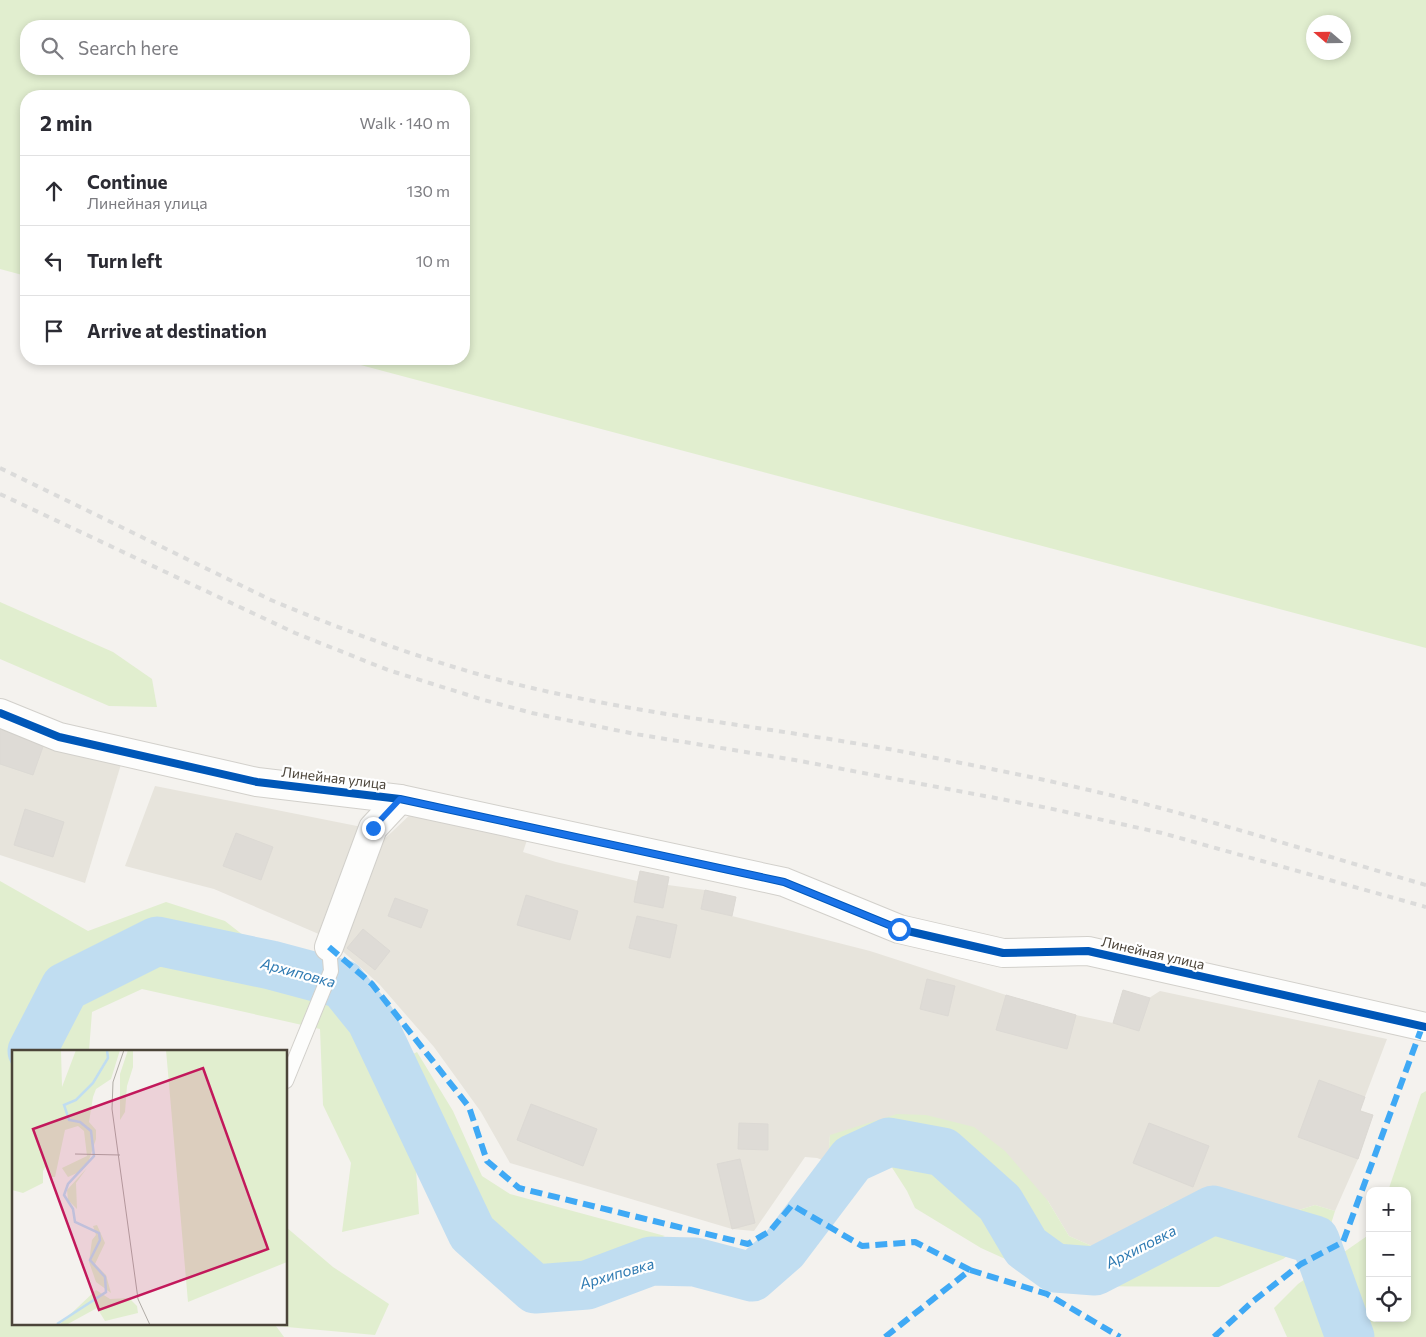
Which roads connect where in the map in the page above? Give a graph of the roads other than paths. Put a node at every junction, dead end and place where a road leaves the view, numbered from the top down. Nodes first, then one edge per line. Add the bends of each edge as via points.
1 (0, 713) edge
2 (400, 799) junction
3 (330, 959) joint
4 (1426, 1028) edge
5 (288, 1076) edge

1 - 2 street, Линейная улица via 59,737 257,782
2 - 3 street via 373,828
2 - 4 street, Линейная улица via 784,882 899,929 1003,953 1088,951
3 - 5 lane via 323,991

